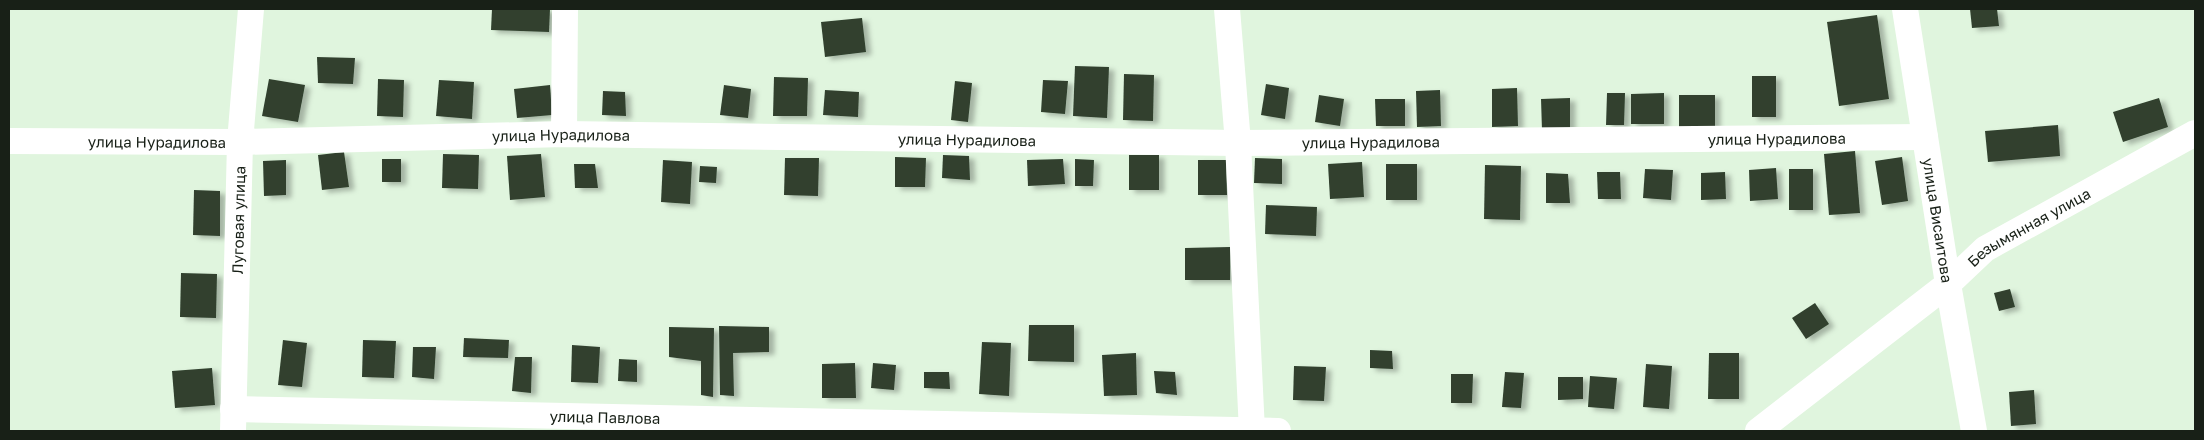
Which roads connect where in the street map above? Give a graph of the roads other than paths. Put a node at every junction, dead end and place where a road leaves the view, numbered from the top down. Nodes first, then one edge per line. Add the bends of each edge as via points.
1 (251, 9) edge
2 (566, 9) edge
3 (1227, 9) edge
4 (1905, 9) edge
5 (2195, 133) edge
6 (564, 134) junction
7 (1925, 137) junction
8 (9, 141) edge
9 (240, 142) junction
10 (1238, 143) junction
11 (1948, 284) junction
12 (233, 420) edge
13 (1252, 431) edge
14 (1278, 431) edge
15 (1758, 431) edge
16 (1974, 431) edge

1 - 9 street, Луговая улица
2 - 6 street
3 - 10 street
4 - 7 street, улица Висаитова
5 - 11 street, Безымянная улица via 1985,249
6 - 9 street, улица Нурадилова
6 - 10 street, улица Нурадилова
7 - 10 street, улица Нурадилова
7 - 11 street, улица Висаитова
8 - 9 street, улица Нурадилова
9 - 12 street, Луговая улица
10 - 13 street
11 - 15 street, Безымянная улица
11 - 16 street, улица Висаитова
12 - 13 street, улица Павлова
13 - 14 street, улица Павлова

